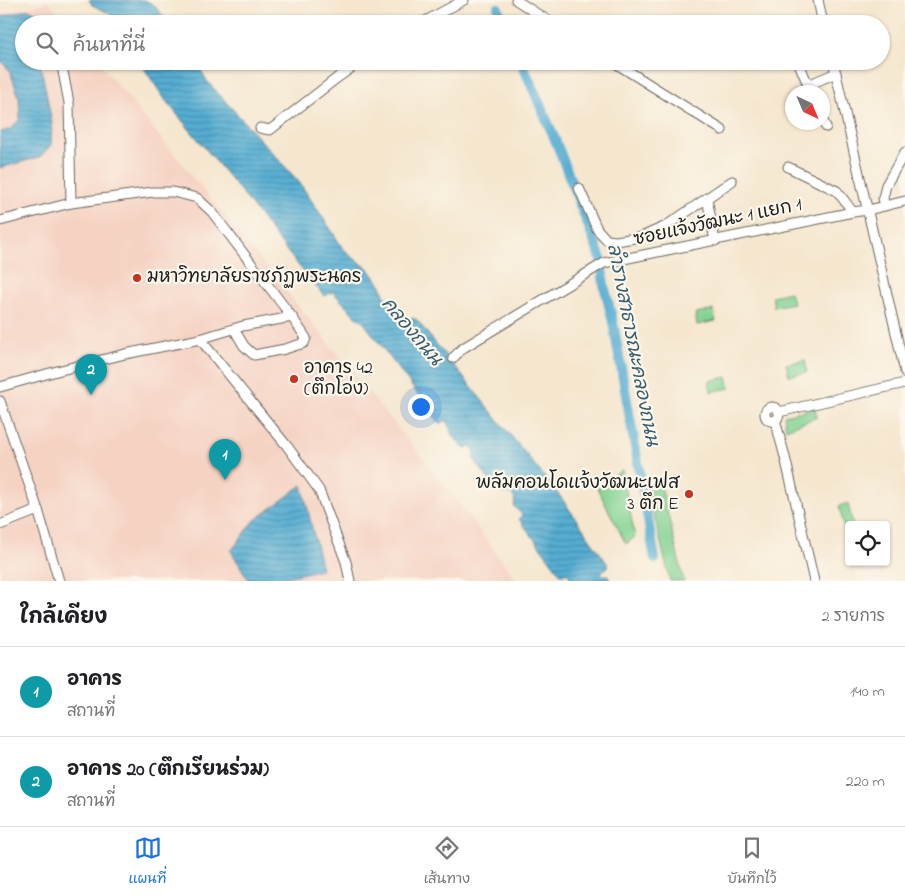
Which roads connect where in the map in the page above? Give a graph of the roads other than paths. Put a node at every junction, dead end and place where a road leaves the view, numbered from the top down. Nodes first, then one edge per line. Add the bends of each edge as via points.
1 (464, 0) edge
2 (516, 0) edge
3 (818, 0) edge
4 (436, 15) edge
5 (539, 15) edge
6 (821, 15) edge
7 (63, 70) edge
8 (348, 70) edge
9 (626, 70) edge
10 (802, 70) edge
11 (835, 70) edge
12 (836, 73) junction
13 (808, 85) edge
14 (816, 85) edge
15 (260, 128) dead end
16 (722, 130) dead end
17 (905, 152) edge
18 (788, 167) dead end
19 (732, 181) dead end
20 (579, 188) dead end
21 (707, 198) junction
22 (905, 201) edge
23 (71, 203) junction
24 (885, 206) junction
25 (868, 210) junction
26 (853, 212) junction
27 (0, 221) edge
28 (715, 241) junction
29 (292, 317) junction
30 (234, 329) junction
31 (200, 339) junction
32 (453, 358) dead end
33 (905, 372) edge
34 (905, 383) edge
35 (0, 387) edge
36 (0, 401) edge
37 (38, 510) junction
38 (0, 525) edge
39 (59, 581) edge
40 (350, 581) edge
41 (814, 581) edge

1 - 4 street
2 - 5 street
3 - 6 street
7 - 23 street via 69,103
8 - 15 street via 270,130
9 - 16 street
10 - 13 street
11 - 12 street
12 - 14 street
12 - 25 street
17 - 24 street via 886,185
18 - 26 street via 837,191
19 - 21 street
20 - 21 street via 596,229 607,240 616,241 652,233
21 - 28 street
22 - 24 street, ซอยแจ้งวัฒนะ 1 แยก 1
23 - 27 street
23 - 29 street via 154,192 174,192 197,198 212,212
24 - 25 street, ซอยแจ้งวัฒนะ 1 แยก 1
25 - 26 street, ซอยแจ้งวัฒนะ 1 แยก 1
25 - 33 street
26 - 28 street, ซอยแจ้งวัฒนะ 1 แยก 1
28 - 32 street, ซอยแจ้งวัฒนะ 1 แยก 1 via 604,263 463,348
29 - 30 street
29 - 30 street via 306,341 285,350 254,355
30 - 31 street
31 - 35 street via 125,354
31 - 40 street via 319,490
34 - 41 street via 777,416
36 - 37 street
37 - 38 street
37 - 39 street

